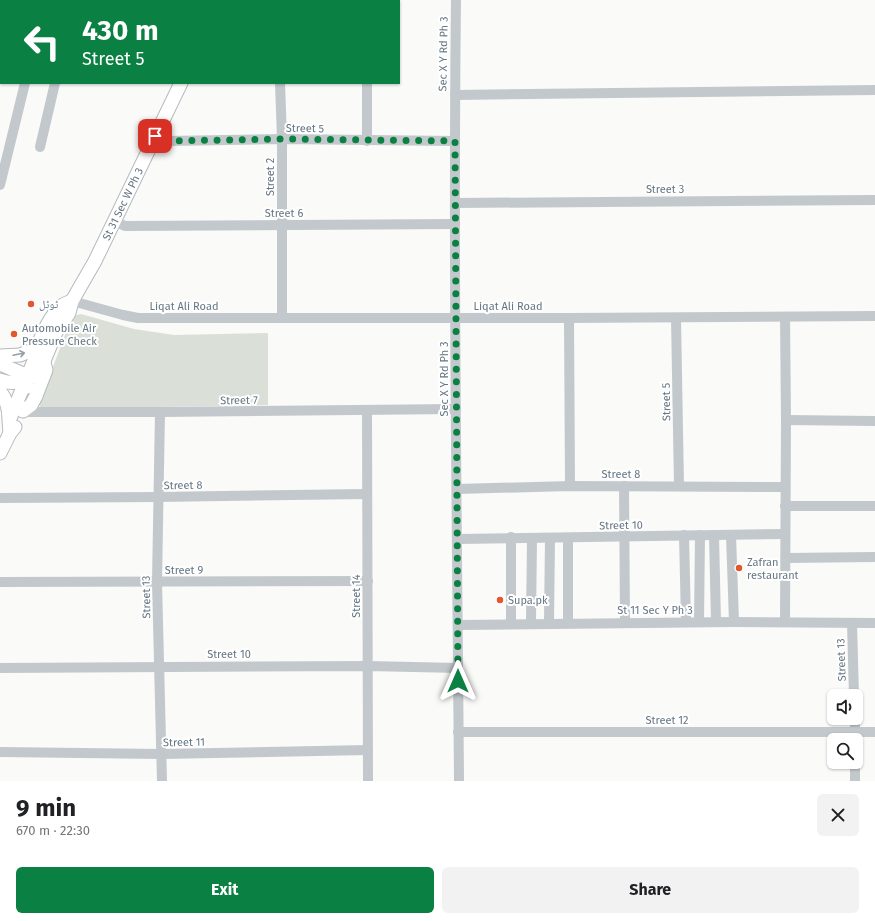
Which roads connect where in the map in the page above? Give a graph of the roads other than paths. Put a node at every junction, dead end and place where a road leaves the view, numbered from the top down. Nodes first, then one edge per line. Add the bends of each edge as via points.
1 (456, 0) edge
2 (24, 84) edge
3 (56, 84) edge
4 (181, 84) edge
5 (280, 84) edge
6 (366, 84) edge
7 (875, 90) edge
8 (455, 95) junction
9 (155, 136) junction
10 (282, 139) junction
11 (367, 140) junction
12 (455, 141) junction
13 (40, 147) dead end
14 (0, 185) edge
15 (875, 200) edge
16 (456, 203) junction
17 (114, 221) junction
18 (455, 224) junction
19 (282, 225) junction
20 (72, 301) junction
21 (875, 316) edge
22 (785, 317) junction
23 (282, 318) junction
24 (455, 318) junction
25 (569, 318) junction
26 (676, 318) junction
27 (36, 348) junction
28 (0, 356) edge
29 (44, 361) junction
30 (0, 364) edge
31 (0, 380) edge
32 (26, 380) junction
33 (0, 391) edge
34 (456, 409) junction
35 (367, 410) junction
36 (22, 411) junction
37 (160, 412) junction
38 (786, 420) junction
39 (875, 421) edge
40 (10, 427) junction
41 (0, 453) edge
42 (570, 486) junction
43 (624, 486) junction
44 (679, 486) junction
45 (785, 487) junction
46 (457, 489) junction
47 (366, 494) junction
48 (158, 497) junction
49 (0, 498) edge
50 (785, 506) junction
51 (875, 506) edge
52 (731, 534) junction
53 (785, 534) junction
54 (684, 535) junction
55 (700, 535) junction
56 (714, 535) junction
57 (511, 537) junction
58 (532, 538) junction
59 (550, 538) junction
60 (568, 538) junction
61 (623, 538) junction
62 (457, 539) junction
63 (786, 558) junction
64 (875, 558) edge
65 (368, 581) junction
66 (0, 582) edge
67 (157, 582) junction
68 (625, 622) junction
69 (686, 622) junction
70 (699, 622) junction
71 (716, 622) junction
72 (734, 622) junction
73 (785, 622) junction
74 (511, 623) junction
75 (532, 623) junction
76 (549, 623) junction
77 (568, 623) junction
78 (852, 623) junction
79 (875, 623) edge
80 (458, 625) junction
81 (368, 666) junction
82 (159, 667) junction
83 (0, 668) edge
84 (458, 668) junction
85 (854, 689) edge
86 (458, 732) junction
87 (875, 732) edge
88 (863, 734) edge
89 (827, 736) edge
90 (368, 750) junction
91 (0, 752) edge
92 (162, 754) junction
93 (855, 769) edge
94 (162, 781) edge
95 (368, 781) edge
96 (458, 781) edge
97 (855, 781) edge

1 - 8 street, Sec X Y Rd Ph 3
2 - 14 street
3 - 13 street
4 - 9 main road, St 31 Sec W Ph 3
5 - 10 street, Street 2
6 - 11 street
7 - 8 street
8 - 12 street, Sec X Y Rd Ph 3
9 - 10 street, Street 5 via 168,141
9 - 17 main road, St 31 Sec W Ph 3
10 - 11 street, Street 5
10 - 19 street, Street 2
11 - 12 street, Street 5
12 - 16 street, Sec X Y Rd Ph 3
15 - 16 street, Street 3
16 - 18 street, Sec X Y Rd Ph 3
17 - 19 street, Street 6 via 125,226
17 - 20 main road, St 31 Sec W Ph 3
18 - 19 street, Street 6
18 - 24 street, Sec X Y Rd Ph 3
19 - 23 street, Street 2
20 - 23 street, Liqat Ali Road via 138,318
20 - 27 main road, St 31 Sec W Ph 3 via 57,309
20 - 29 main road, St 31 Sec W Ph 3 via 69,313 56,332
21 - 22 street, Liqat Ali Road
22 - 26 street, Liqat Ali Road
22 - 38 street
23 - 24 street, Liqat Ali Road
24 - 25 street, Liqat Ali Road
24 - 34 street, Sec X Y Rd Ph 3
25 - 26 street, Liqat Ali Road
25 - 42 street
26 - 44 street, Street 5
28 -> 27 main road via 20,355
27 - 32 main road, St 31 Sec W Ph 3 via 36,356
29 - 32 main road, St 31 Sec W Ph 3 via 39,371
29 - 36 main road via 46,370 36,396 31,405
30 - 32 main road via 18,371
31 - 32 main road via 12,384
32 - 36 main road via 29,391
32 - 40 main road
33 - 40 main road via 8,406
34 - 35 street, Street 7
34 - 46 street, Sec X Y Rd Ph 3
35 - 37 street, Street 7
35 - 47 street, Street 14
36 - 37 street, Street 7
36 - 40 main road via 17,425
37 - 48 street, Street 13
38 - 39 street
38 - 45 street
40 - 41 main road
42 - 43 street, Street 8
42 - 46 street, Street 8
43 - 44 street, Street 8
43 - 61 street
44 - 45 street, Street 8
45 - 50 street
46 - 62 street, Sec X Y Rd Ph 3
47 - 48 street, Street 8
47 - 65 street, Street 14
48 - 49 street, Street 8
48 - 67 street, Street 13
50 - 51 street
50 - 53 street
52 - 53 street, Street 10
52 - 56 street, Street 10
52 - 72 street
53 - 63 street
54 - 55 street, Street 10
54 - 61 street, Street 10
54 - 69 street
55 - 56 street, Street 10
55 - 70 street
56 - 71 street
57 - 58 street, Street 10
57 - 62 street, Street 10
57 - 74 street
58 - 59 street, Street 10
58 - 75 street
59 - 60 street, Street 10
59 - 76 street
60 - 61 street, Street 10
60 - 77 street
61 - 68 street
62 - 80 street, Sec X Y Rd Ph 3
63 - 64 street
63 - 73 street
65 - 67 street, Street 9
65 - 81 street, Street 14
66 - 67 street, Street 9
67 - 82 street, Street 13
68 - 69 street, St 11 Sec Y Ph 3
68 - 77 street, St 11 Sec Y Ph 3
69 - 70 street, St 11 Sec Y Ph 3
70 - 71 street, St 11 Sec Y Ph 3
71 - 72 street, St 11 Sec Y Ph 3
72 - 73 street, St 11 Sec Y Ph 3
73 - 78 street, St 11 Sec Y Ph 3
74 - 75 street, St 11 Sec Y Ph 3
74 - 80 street, St 11 Sec Y Ph 3
75 - 76 street, St 11 Sec Y Ph 3
76 - 77 street, St 11 Sec Y Ph 3
78 - 79 street, St 11 Sec Y Ph 3
78 - 85 street, Street 13
80 - 84 street, Sec X Y Rd Ph 3
81 - 82 street, Street 10
81 - 84 street, Street 10
81 - 90 street, Street 14
82 - 83 street, Street 10
82 - 92 street, Street 13
84 - 86 street, Sec X Y Rd Ph 3
86 - 89 street, Street 12
86 - 96 street, Sec X Y Rd Ph 3
87 - 88 street, Street 12
90 - 92 street, Street 11
90 - 95 street, Street 14
91 - 92 street, Street 11
92 - 94 street, Street 13
93 - 97 street

